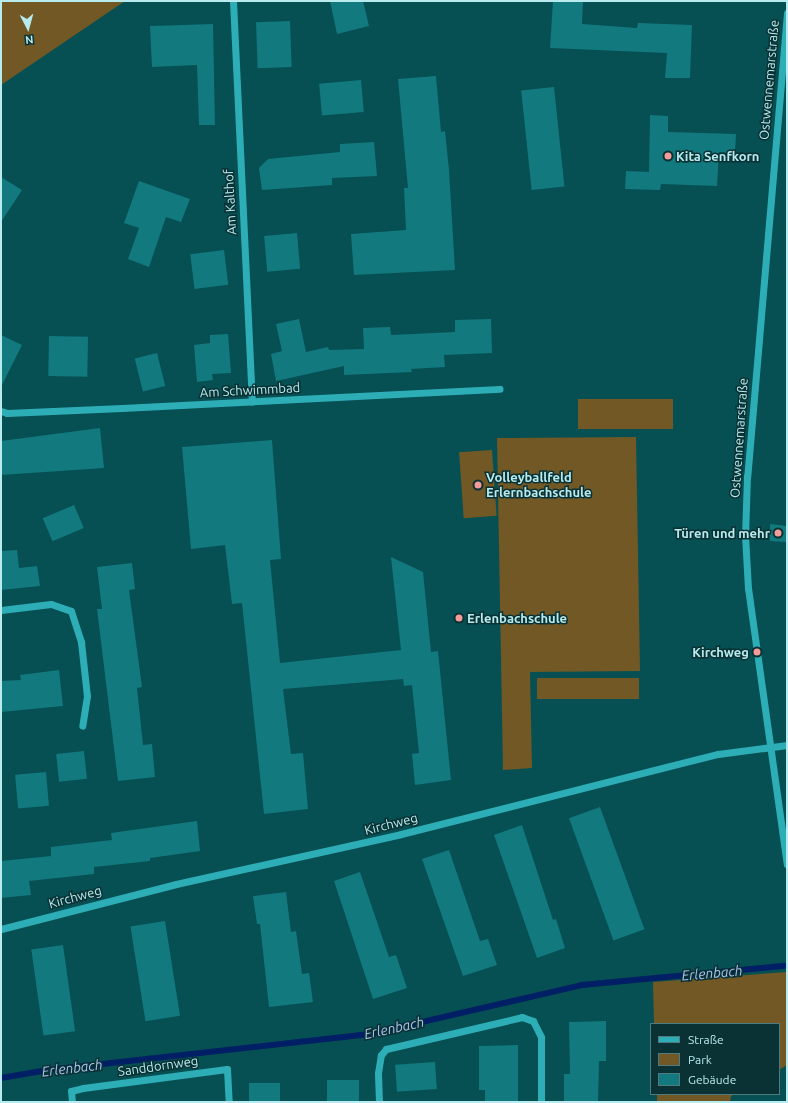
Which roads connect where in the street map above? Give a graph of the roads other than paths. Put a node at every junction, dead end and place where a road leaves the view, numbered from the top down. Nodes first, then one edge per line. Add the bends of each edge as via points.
1 (233, 1) edge
2 (787, 13) edge
3 (500, 389) dead end
4 (252, 402) junction
5 (1, 411) edge
6 (1, 610) edge
7 (82, 726) dead end
8 (787, 745) edge
9 (769, 746) junction
10 (787, 864) edge
11 (1, 928) edge
12 (72, 1102) edge
13 (229, 1102) edge
14 (379, 1102) edge
15 (541, 1102) edge

1 - 4 street, Am Kalthof
2 - 9 street, Ostwennemarstraße via 744,534 748,588
3 - 4 street, Am Schwimmbad
4 - 5 street, Am Schwimmbad via 7,413
6 - 7 street via 51,604 71,611 81,642 87,696
8 - 9 street, Kirchweg
9 - 10 street, Ostwennemarstraße
9 - 11 street, Kirchweg via 718,754 401,834 192,880
12 - 13 street, Sanddornweg via 71,1091 83,1088 227,1069
14 - 15 street via 378,1073 381,1055 386,1049 522,1017 533,1021 541,1037

